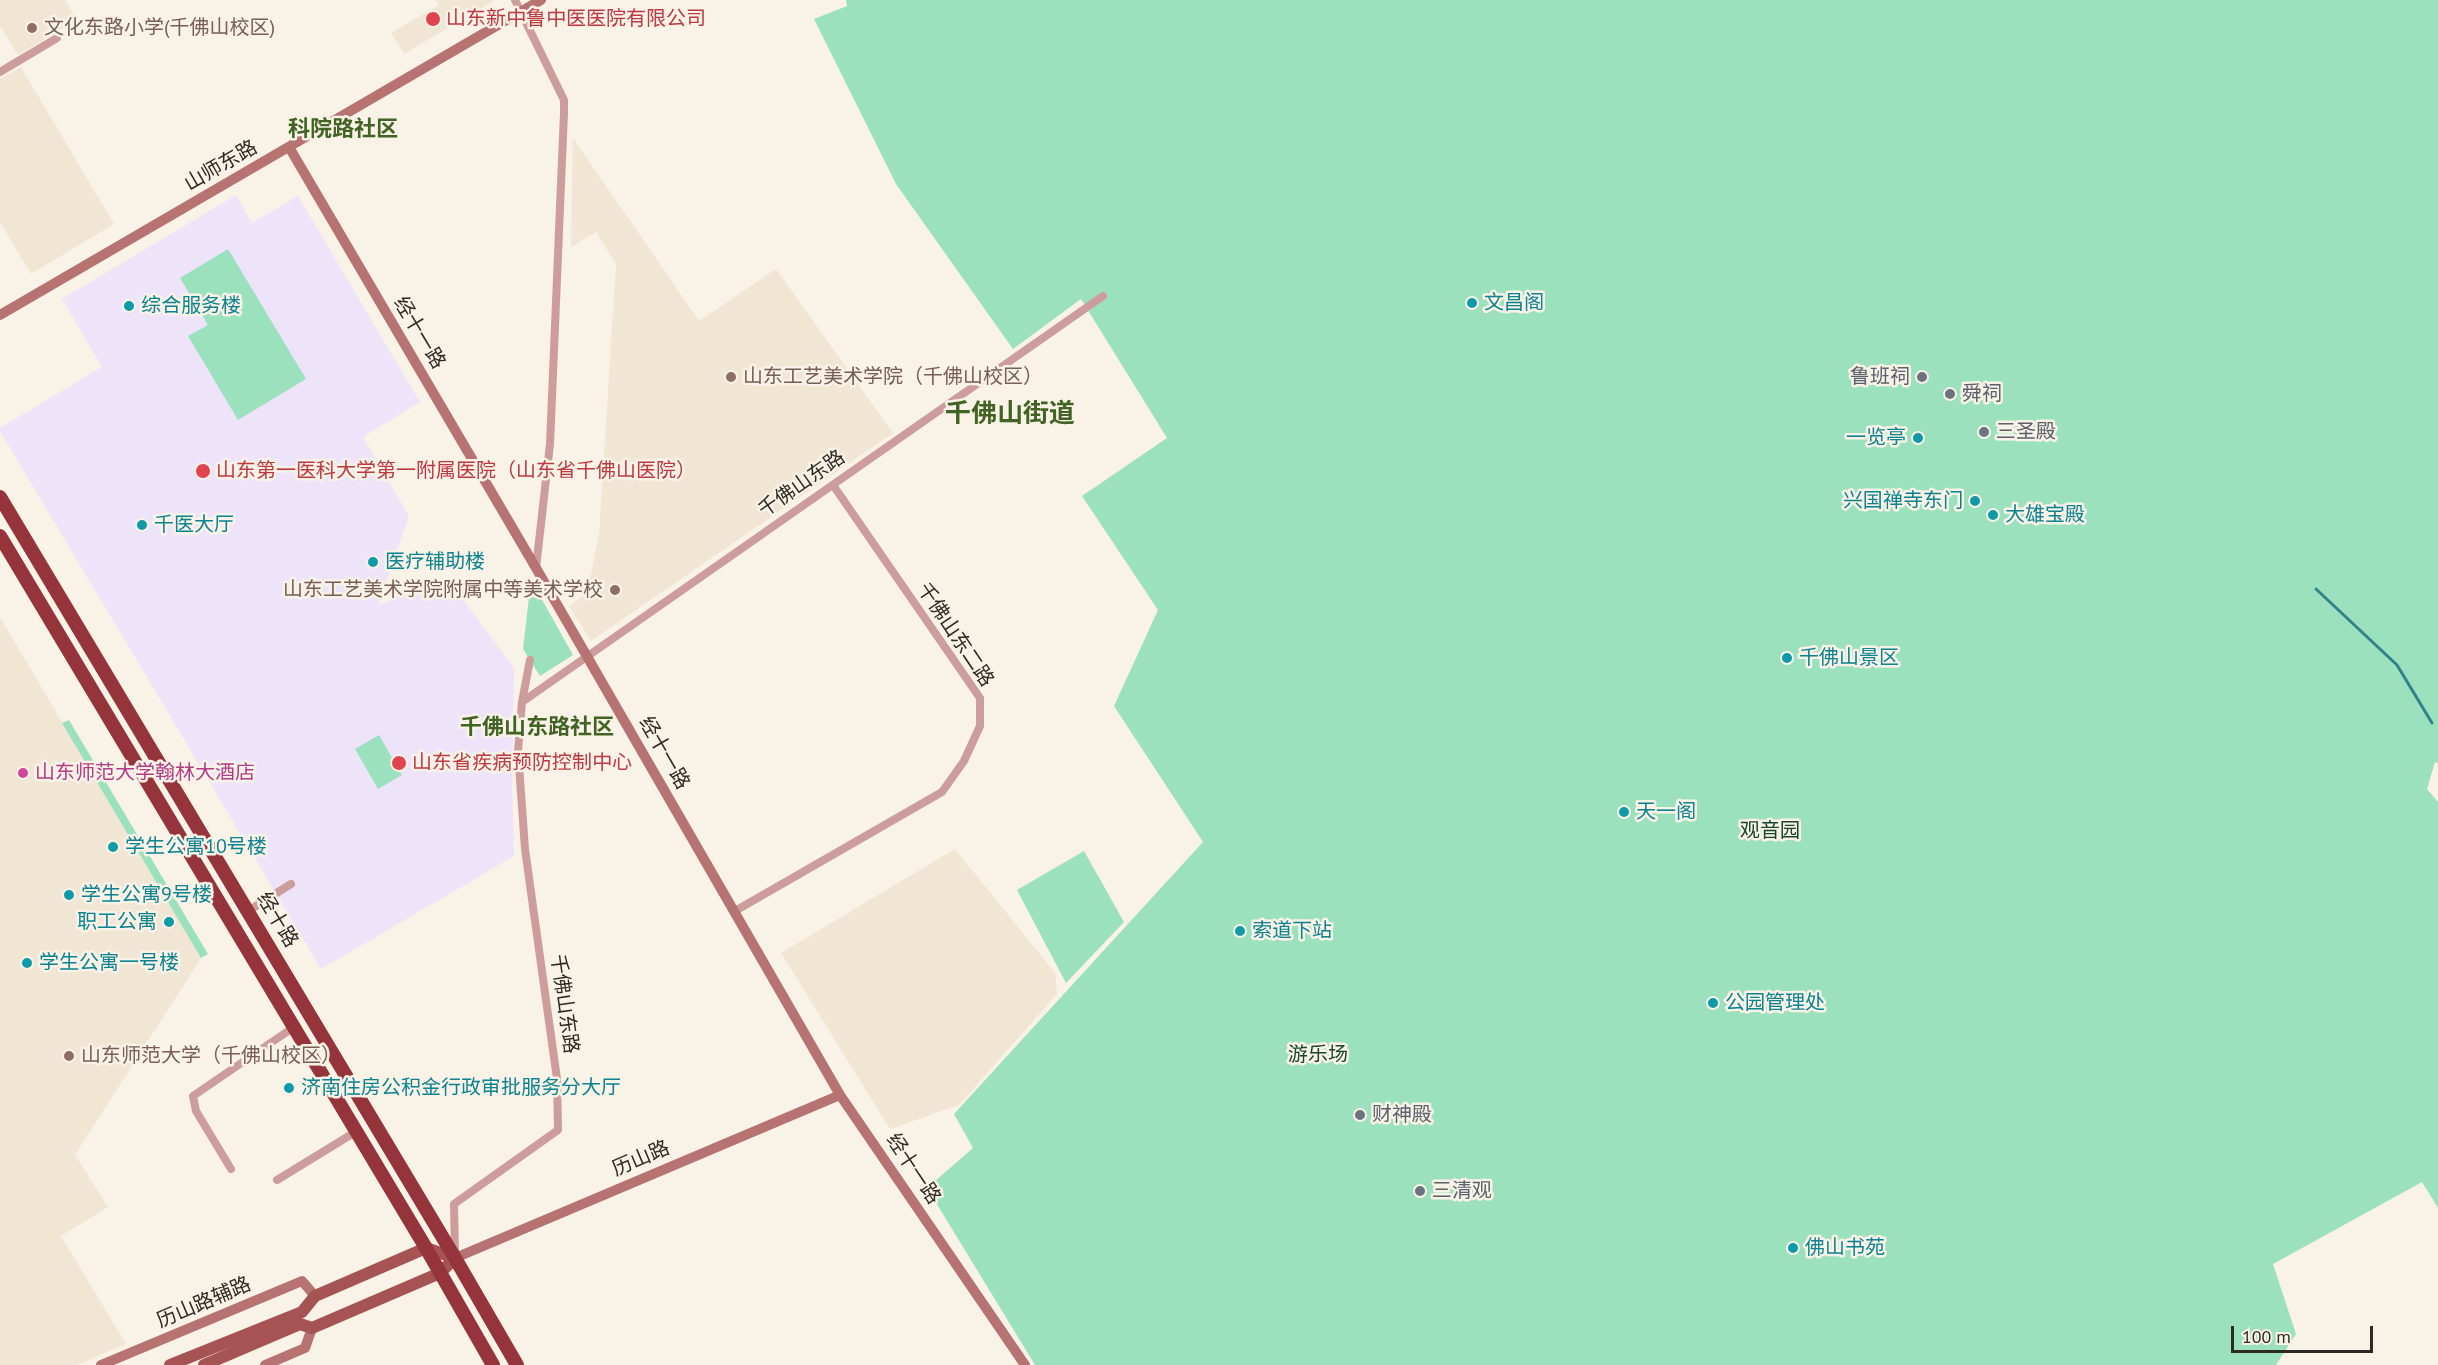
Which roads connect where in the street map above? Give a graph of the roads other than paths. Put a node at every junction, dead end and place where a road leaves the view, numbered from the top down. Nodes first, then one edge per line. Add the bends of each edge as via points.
1 (514, 0) edge
2 (541, 0) edge
3 (521, 11) junction
4 (57, 38) dead end
5 (0, 72) edge
6 (289, 147) junction
7 (1102, 296) dead end
8 (0, 315) edge
9 (833, 485) junction
10 (0, 497) edge
11 (0, 536) edge
12 (536, 568) junction
13 (587, 656) junction
14 (530, 660) dead end
15 (522, 702) junction
16 (291, 884) dead end
17 (248, 911) junction
18 (735, 911) junction
19 (294, 1027) junction
20 (840, 1095) junction
21 (357, 1131) junction
22 (231, 1169) dead end
23 (277, 1180) dead end
24 (426, 1248) junction
25 (455, 1258) junction
26 (440, 1273) junction
27 (315, 1296) junction
28 (312, 1328) junction
29 (101, 1365) edge
30 (170, 1365) edge
31 (204, 1365) edge
32 (266, 1365) edge
33 (494, 1365) edge
34 (517, 1365) edge
35 (1025, 1365) edge

1 - 3 street
2 - 3 street
3 - 6 street, 山师东路
3 - 12 street via 564,100 550,444
4 - 5 street
6 - 8 street, 山师东路
6 - 12 street, 经十一路
7 - 9 street, 千佛山东路
9 - 13 street, 千佛山东路
9 - 18 street, 千佛山东二路 via 980,698 980,726 964,760 942,792
10 - 17 highway, 经十路
11 - 19 highway, 经十路
12 - 13 street, 经十一路
13 - 15 street, 千佛山东路
13 - 18 street, 经十一路
14 - 15 street, 千佛山东路
15 - 25 street, 千佛山东路 via 518,751 525,849 557,1079 558,1130 454,1204
16 - 17 street
17 - 25 highway, 经十路
18 - 20 street, 经十一路
19 - 21 highway, 经十路
19 - 22 street via 193,1096 196,1111
20 - 25 street, 历山路
20 - 35 street, 经十一路
21 - 23 street
21 - 24 highway, 经十路
24 - 25 main road
24 - 26 highway, 经十路
24 - 27 main road
25 - 26 main road, 历山路
25 - 34 highway, 经十路
26 - 28 main road, 历山路
26 - 33 highway, 经十路
27 - 29 street, 历山路辅路 via 302,1281
27 - 30 main road via 302,1312
28 - 31 main road, 历山路 via 300,1324
28 - 32 street via 304,1348

